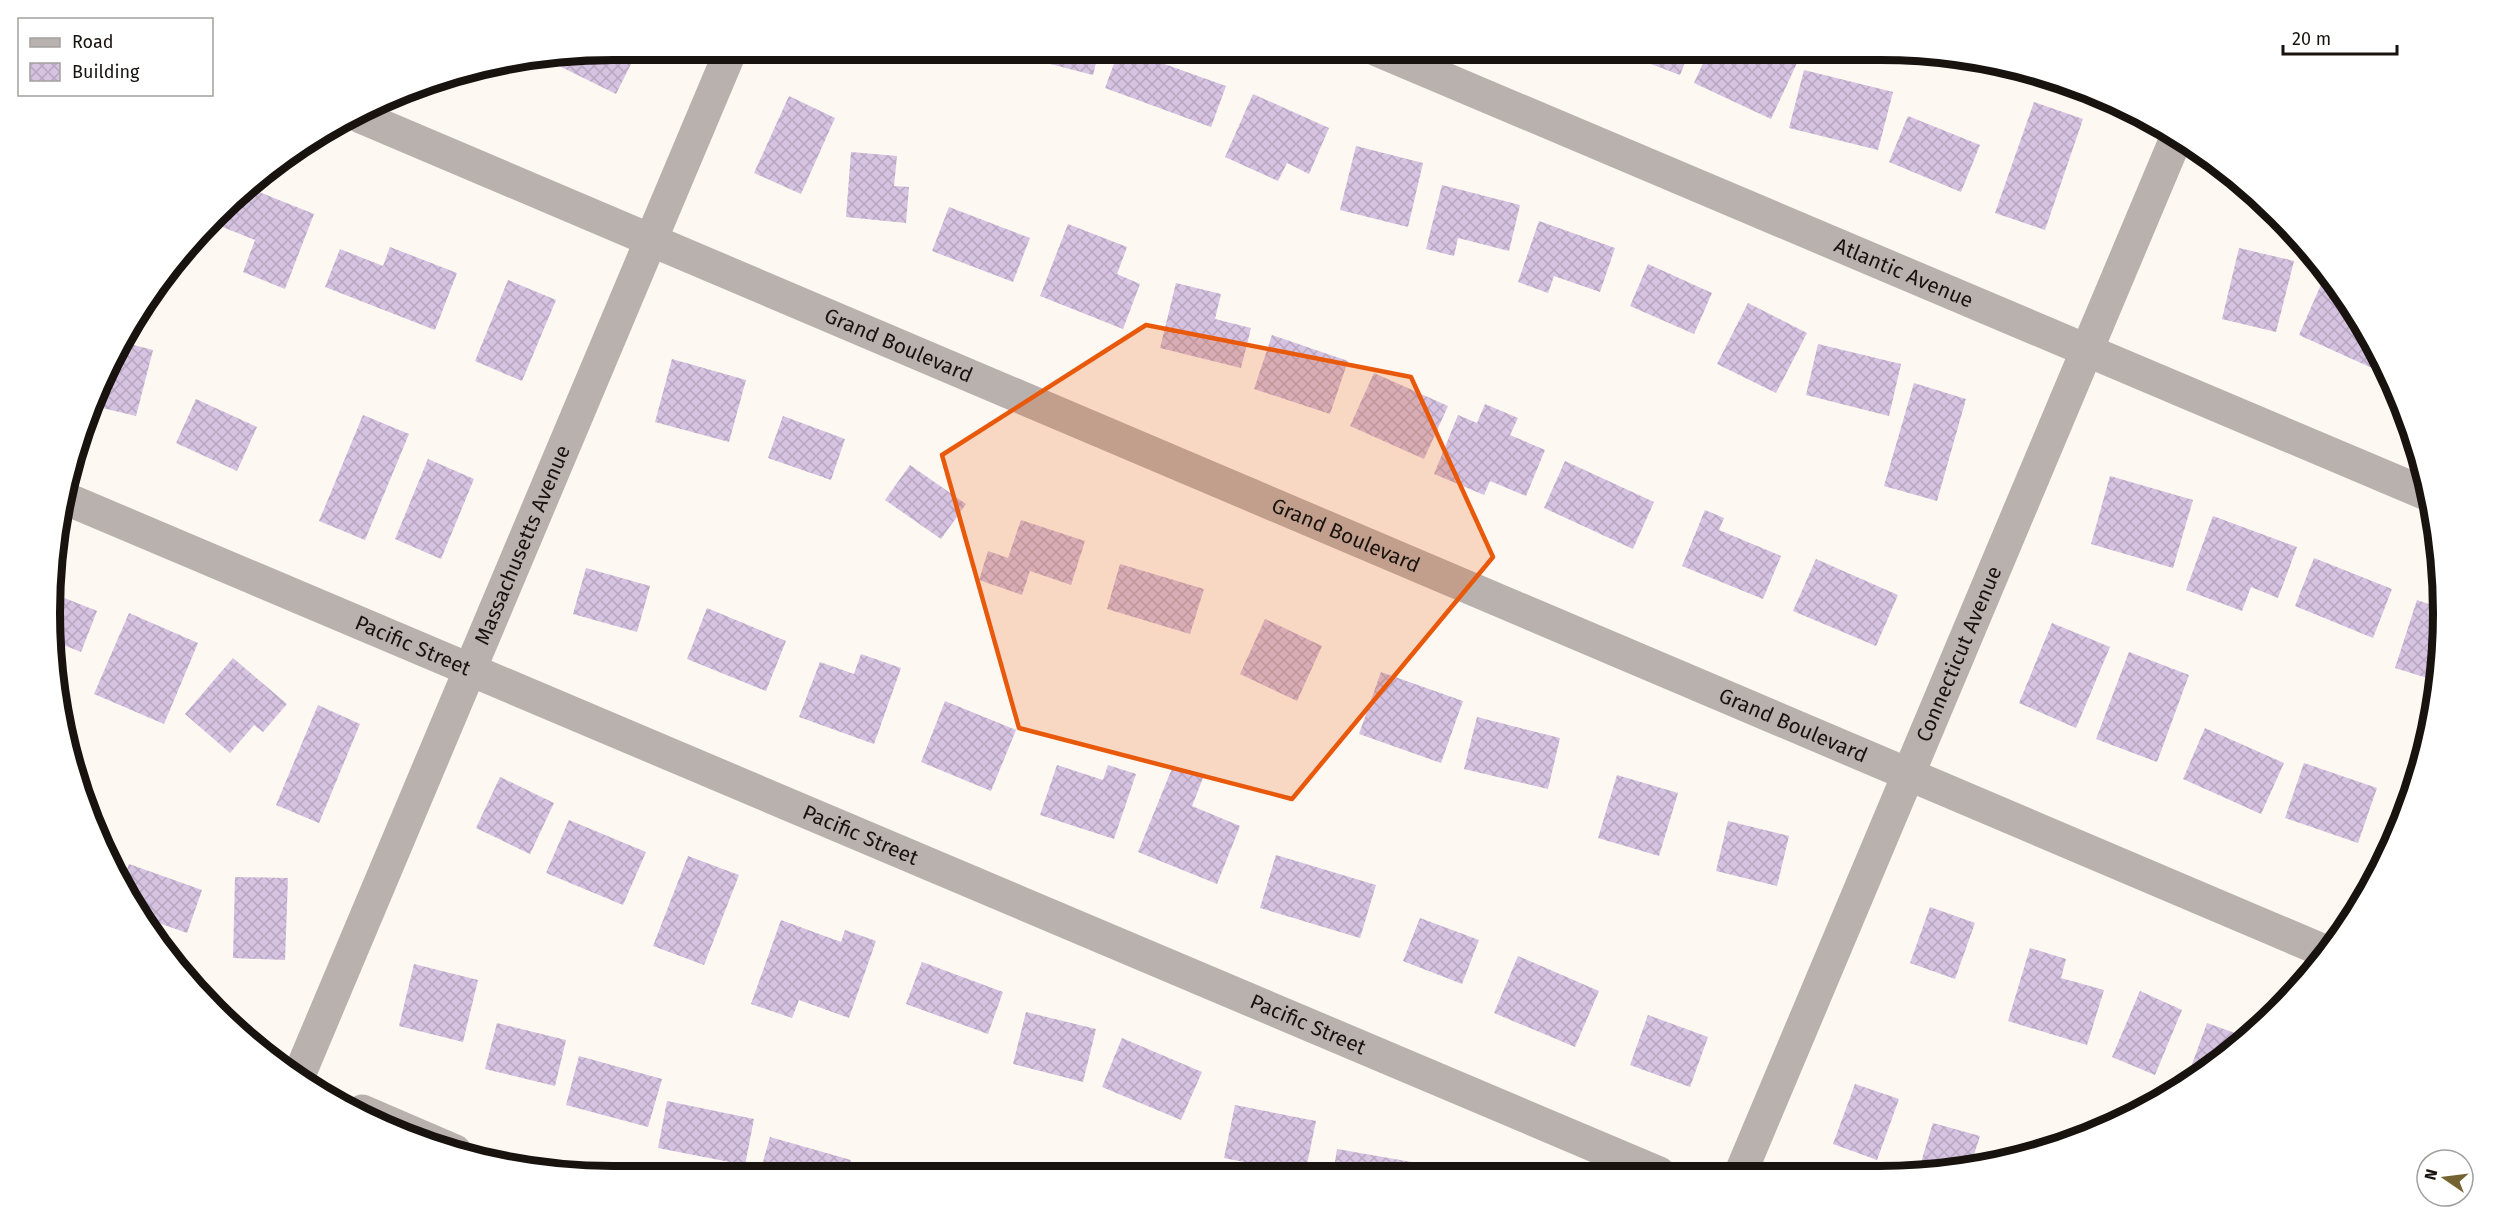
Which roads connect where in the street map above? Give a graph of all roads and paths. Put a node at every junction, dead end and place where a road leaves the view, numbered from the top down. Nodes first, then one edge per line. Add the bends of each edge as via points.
1 (727, 60) edge
2 (1401, 60) edge
3 (365, 119) edge
4 (2173, 145) edge
5 (650, 240) junction
6 (2086, 350) junction
7 (2419, 491) edge
8 (72, 501) edge
9 (469, 670) junction
10 (1908, 774) junction
11 (2320, 949) edge
12 (301, 1070) edge
13 (1642, 1166) edge
14 (1744, 1166) edge

1 - 5 street, Massachusetts Avenue
2 - 6 street, Atlantic Avenue
3 - 5 street, Grand Boulevard
4 - 6 street, Connecticut Avenue
5 - 9 street, Massachusetts Avenue
5 - 10 street, Grand Boulevard
6 - 7 street, Atlantic Avenue
6 - 10 street, Connecticut Avenue
8 - 9 street, Pacific Street
9 - 12 street, Massachusetts Avenue
9 - 13 street, Pacific Street
10 - 11 street, Grand Boulevard
10 - 14 street, Connecticut Avenue

